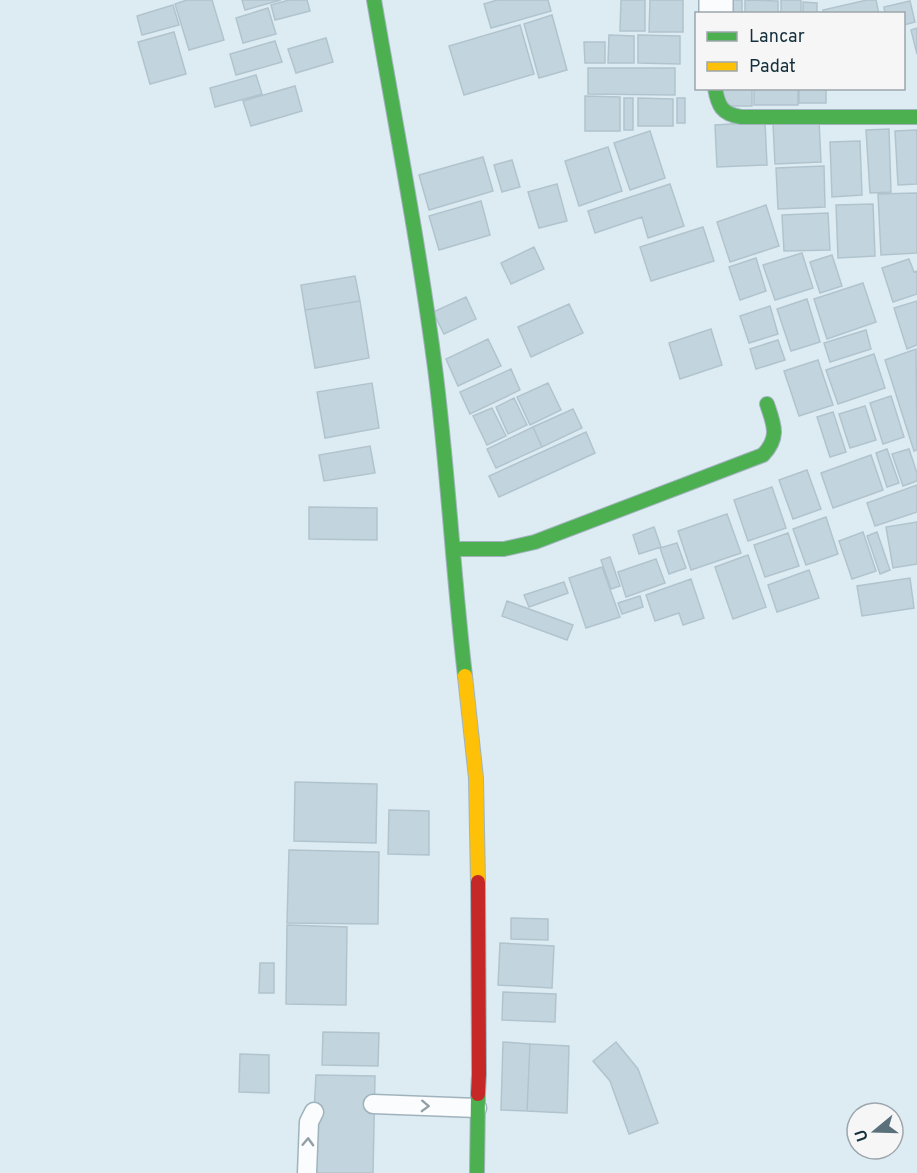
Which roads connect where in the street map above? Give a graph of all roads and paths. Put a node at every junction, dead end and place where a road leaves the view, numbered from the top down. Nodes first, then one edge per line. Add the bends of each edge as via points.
1 (374, 0) edge
2 (716, 90) edge
3 (917, 117) edge
4 (767, 404) dead end
5 (453, 549) junction
6 (373, 1104) dead end
7 (477, 1108) junction
8 (314, 1112) dead end
9 (307, 1173) edge
10 (477, 1173) edge

1 - 5 main road via 435,368
2 - 3 main road via 721,110 738,117
4 - 5 main road via 775,435 772,447 763,455 535,542 504,549
5 - 7 main road via 476,778 480,1074
6 -> 7 lane
7 - 10 main road
9 -> 8 lane via 309,1122

